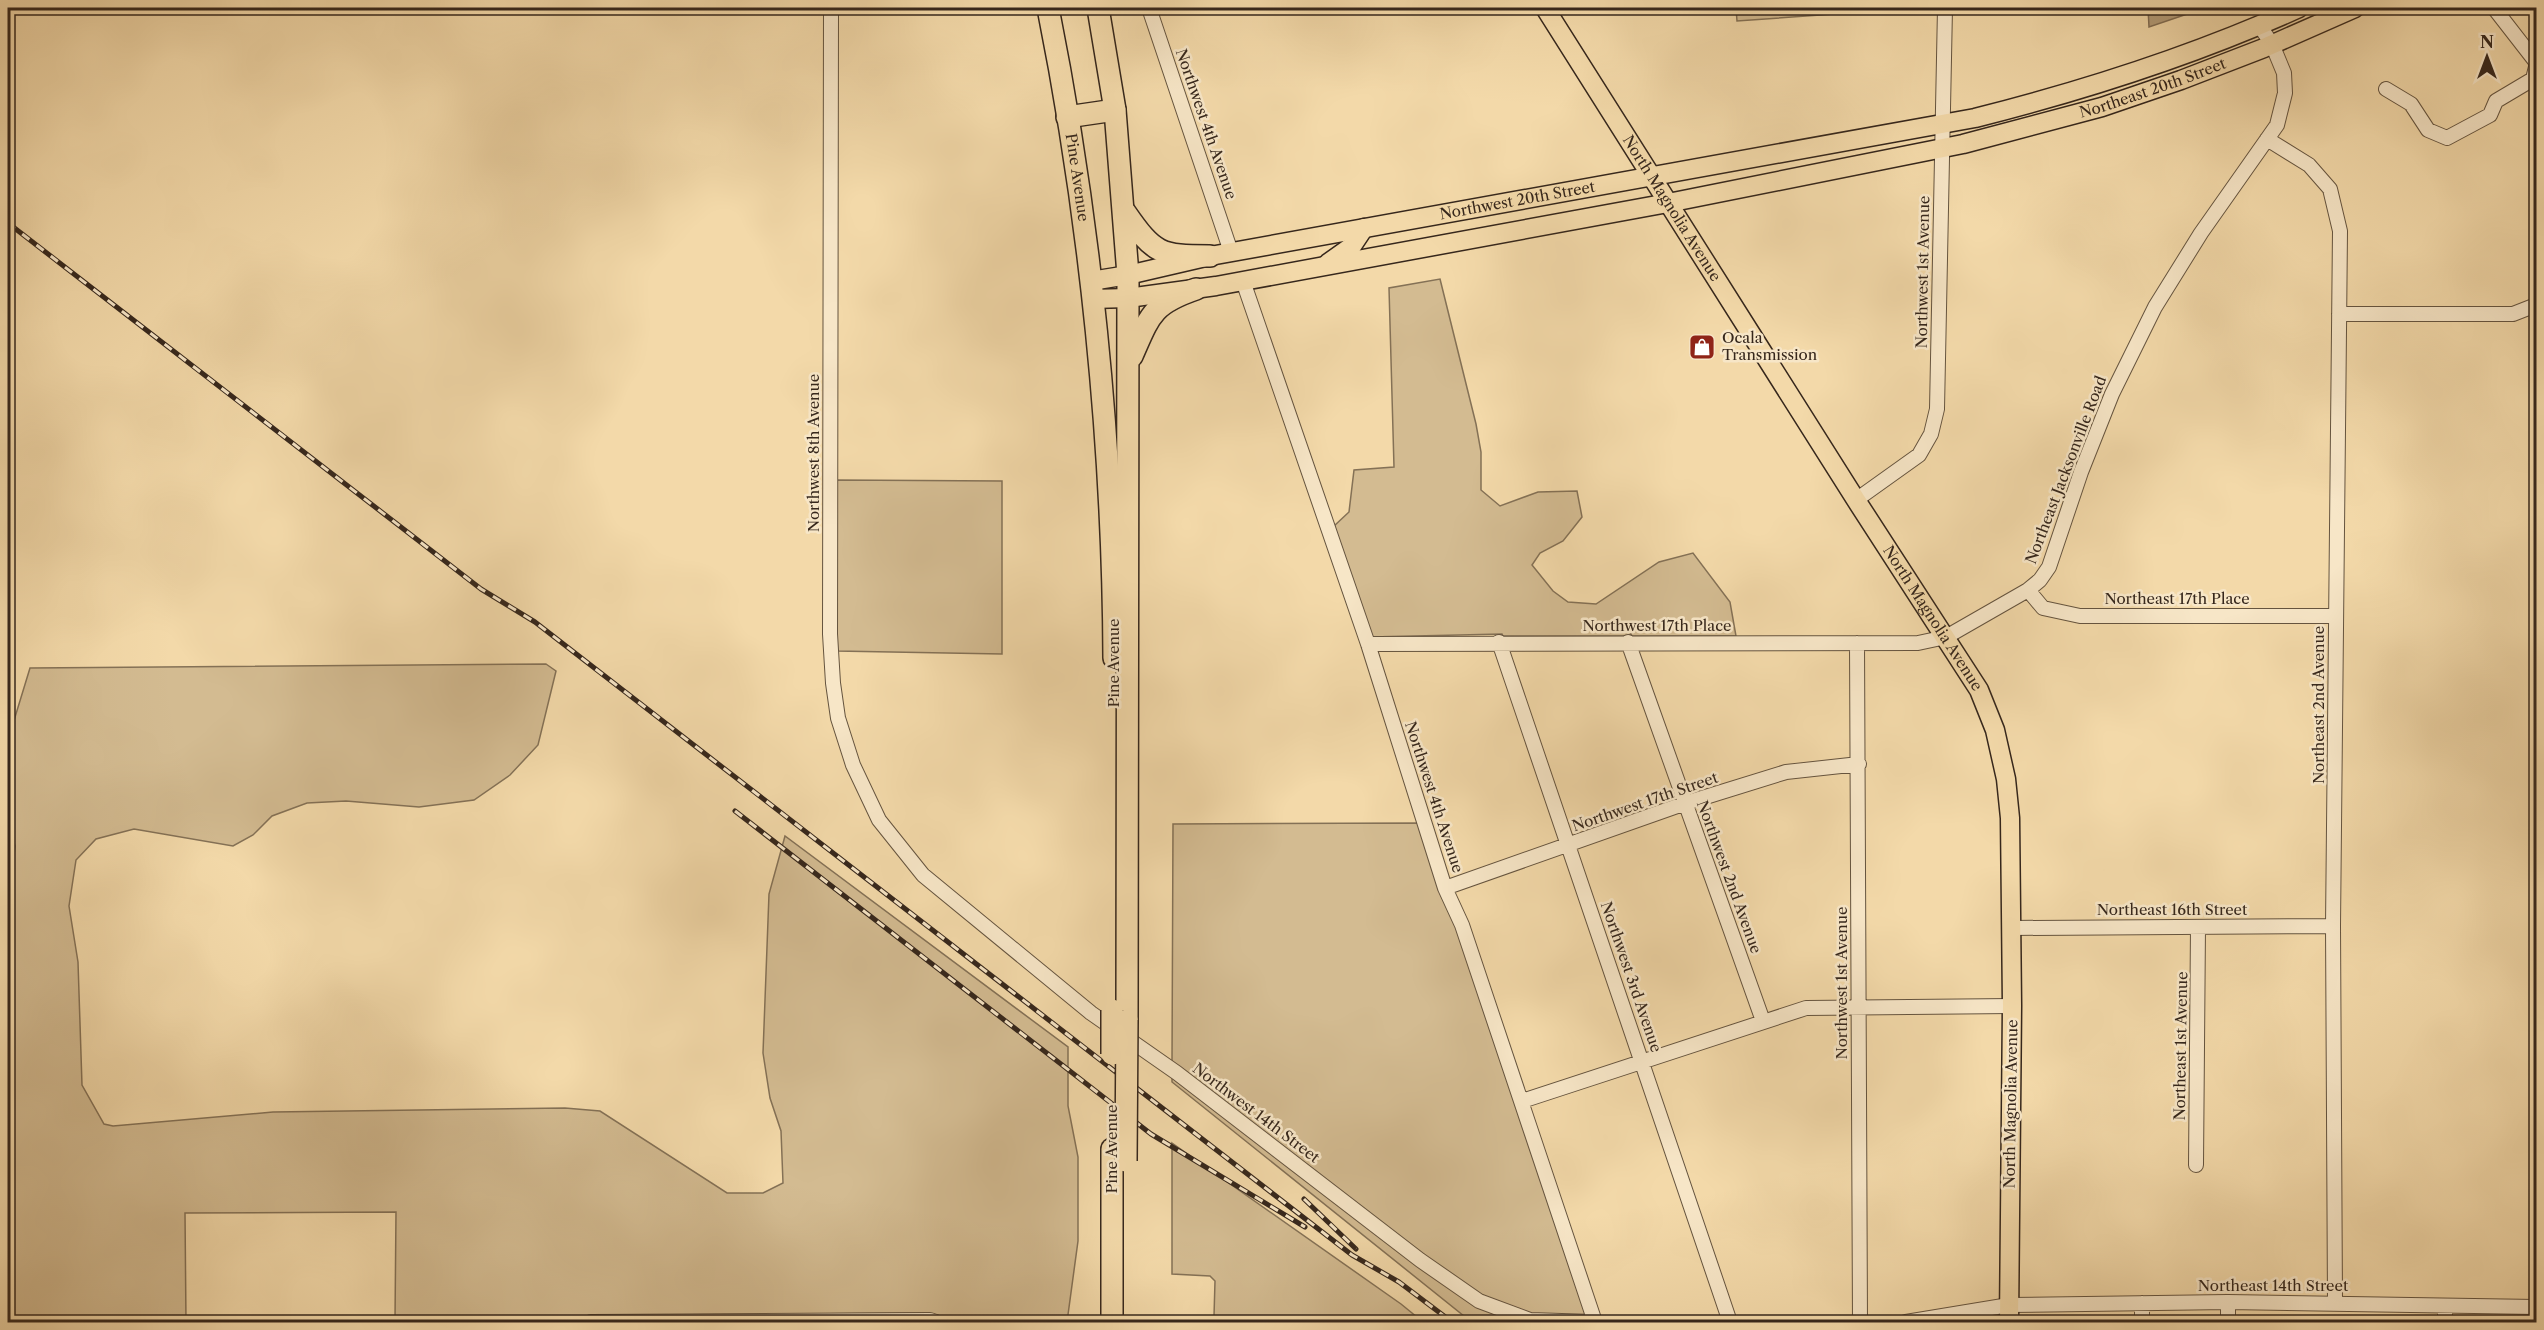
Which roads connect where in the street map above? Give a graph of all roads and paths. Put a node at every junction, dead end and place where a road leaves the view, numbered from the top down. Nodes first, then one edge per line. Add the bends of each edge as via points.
1 (831, 8) edge
2 (1048, 8) edge
3 (1098, 8) edge
4 (1149, 8) edge
5 (1545, 8) edge
6 (1945, 8) edge
7 (2299, 8) edge
8 (2355, 8) edge
9 (2494, 8) edge
10 (2259, 25) junction
11 (2272, 44) junction
12 (2536, 62) edge
13 (2536, 67) edge
14 (2386, 89) dead end
15 (1115, 110) junction
16 (1067, 117) junction
17 (1943, 124) junction
18 (2267, 139) junction
19 (1942, 148) junction
20 (1652, 175) junction
21 (1668, 202) junction
22 (1125, 212) junction
23 (1364, 228) junction
24 (1231, 252) junction
25 (1210, 256) junction
26 (1324, 266) junction
27 (1128, 276) junction
28 (1243, 281) junction
29 (1196, 289) junction
30 (1092, 290) junction
31 (1128, 297) junction
32 (2536, 304) edge
33 (2339, 314) junction
34 (1129, 365) junction
35 (1856, 500) junction
36 (1119, 509) junction
37 (2028, 590) junction
38 (2336, 616) junction
39 (1946, 638) junction
40 (1499, 642) junction
41 (1628, 642) junction
42 (1857, 643) junction
43 (1368, 644) junction
44 (1859, 764) junction
45 (1686, 803) junction
46 (1569, 845) junction
47 (923, 875) joint
48 (1445, 888) junction
49 (2333, 926) junction
50 (2198, 927) junction
51 (2012, 928) junction
52 (2012, 1006) junction
53 (1859, 1008) junction
54 (1763, 1021) junction
55 (1643, 1063) junction
56 (1521, 1101) junction
57 (1119, 1155) junction
58 (2196, 1165) dead end
59 (2228, 1302) junction
60 (2142, 1303) junction
61 (2335, 1303) junction
62 (2445, 1306) junction
63 (2536, 1307) edge
64 (2009, 1314) edge
65 (657, 1322) edge
66 (933, 1322) edge
67 (591, 1323) edge
68 (1112, 1323) edge
69 (1126, 1323) edge
70 (1594, 1323) edge
71 (1730, 1323) edge
72 (1860, 1323) edge
73 (1906, 1323) edge
74 (2142, 1323) edge
75 (2228, 1323) edge
76 (2445, 1323) edge

1 - 47 street, Northwest 8th Avenue via 832,683 853,765 870,802 879,820
2 - 16 highway, Pine Avenue
3 - 15 highway, Pine Avenue
4 - 24 street, Northwest 4th Avenue
5 - 20 main road, North Magnolia Avenue
6 - 17 street, Northwest 1st Avenue
7 - 10 main road, Northeast 20th Street
8 - 11 main road, Northeast 20th Street
9 - 12 street
10 - 11 street, Northeast Jacksonville Road
10 - 17 main road, Northeast 20th Street via 2173,59 2076,90
11 - 18 street, Northeast Jacksonville Road via 2283,73 2285,93 2277,125
11 - 19 main road, Northeast 20th Street via 2102,107
13 - 14 street via 2533,79 2496,101 2490,115 2447,138 2428,130 2411,104
15 - 16 highway
15 - 22 highway, Pine Avenue
16 - 30 highway, Pine Avenue
17 - 19 street, Northwest 1st Avenue
17 - 20 main road, Northwest 20th Street
18 - 33 street, Northeast 2nd Avenue via 2309,165 2330,189 2340,231
18 - 37 street, Northeast Jacksonville Road via 2200,233 2155,308 2112,394 2049,567
19 - 21 main road, Northwest 20th Street
19 - 35 street, Northwest 1st Avenue via 1937,409 1933,426 1919,455
20 - 21 main road, North Magnolia Avenue
20 - 23 main road, Northwest 20th Street
21 - 26 main road, Northwest 20th Street
21 - 35 main road, North Magnolia Avenue
22 - 25 highway via 1157,249 1173,256
22 - 27 highway, Pine Avenue
23 - 24 main road, Northwest 20th Street
23 - 26 main road via 1352,246
24 - 25 main road, Northwest 20th Street
25 - 27 main road, Northwest 20th Street
26 - 28 main road, Northwest 20th Street
27 - 30 main road, Northwest 20th Street
27 - 31 highway, Pine Avenue
28 - 29 main road, Northwest 20th Street
28 - 43 street, Northwest 4th Avenue
29 - 31 main road, Northwest 20th Street
29 - 34 highway via 1171,297 1157,307
30 - 31 main road, Northwest 20th Street
30 - 36 highway, Pine Avenue
31 - 34 highway, Pine Avenue
32 - 33 street via 2513,314
33 - 38 street, Northeast 2nd Avenue
34 - 36 highway, Pine Avenue
35 - 39 main road, North Magnolia Avenue
36 - 57 highway, Pine Avenue, bridge
37 - 38 street, Northeast 17th Place via 2043,608 2080,616
37 - 39 street, Northeast Jacksonville Road
38 - 49 street, Northeast 2nd Avenue
39 - 42 street, Northwest 17th Place via 1918,643
39 - 51 main road, North Magnolia Avenue via 1979,690 1995,730 2010,818
40 - 41 street, Northwest 17th Place
40 - 43 street, Northwest 17th Place
40 - 46 street, Northwest 3rd Avenue
41 - 42 street, Northwest 17th Place
41 - 45 street, Northwest 2nd Avenue
42 - 44 street, Northwest 1st Avenue
43 - 48 street, Northwest 4th Avenue
44 - 45 street, Northwest 17th Street via 1786,772
44 - 53 street, Northwest 1st Avenue
45 - 46 street, Northwest 17th Street
45 - 54 street, Northwest 2nd Avenue
46 - 48 street, Northwest 17th Street
46 - 55 street, Northwest 3rd Avenue
47 - 70 street, Northwest 14th Street via 1091,1013 1177,1073 1479,1301 1530,1320
48 - 56 street, Northwest 4th Avenue via 1462,925
49 - 50 street, Northeast 16th Street
49 - 61 street, Northeast 2nd Avenue
50 - 51 street, Northeast 16th Street
50 - 58 street, Northeast 1st Avenue
51 - 52 main road, North Magnolia Avenue
52 - 53 street
52 - 64 main road, North Magnolia Avenue
53 - 54 street via 1806,1008
53 - 72 street, Northwest 1st Avenue
54 - 55 street
55 - 56 street
55 - 71 street, Northwest 3rd Avenue
56 - 70 street, Northwest 4th Avenue
57 - 68 highway, Pine Avenue
57 - 69 highway, Pine Avenue
59 - 60 street, Northeast 14th Street
59 - 61 street, Northeast 14th Street
59 - 75 street
60 - 64 street, Northeast 14th Street
60 - 74 street
61 - 62 street, Northeast 14th Street
62 - 63 street, Northeast 14th Street
62 - 76 street
64 - 73 street
65 - 66 street
65 - 67 street

